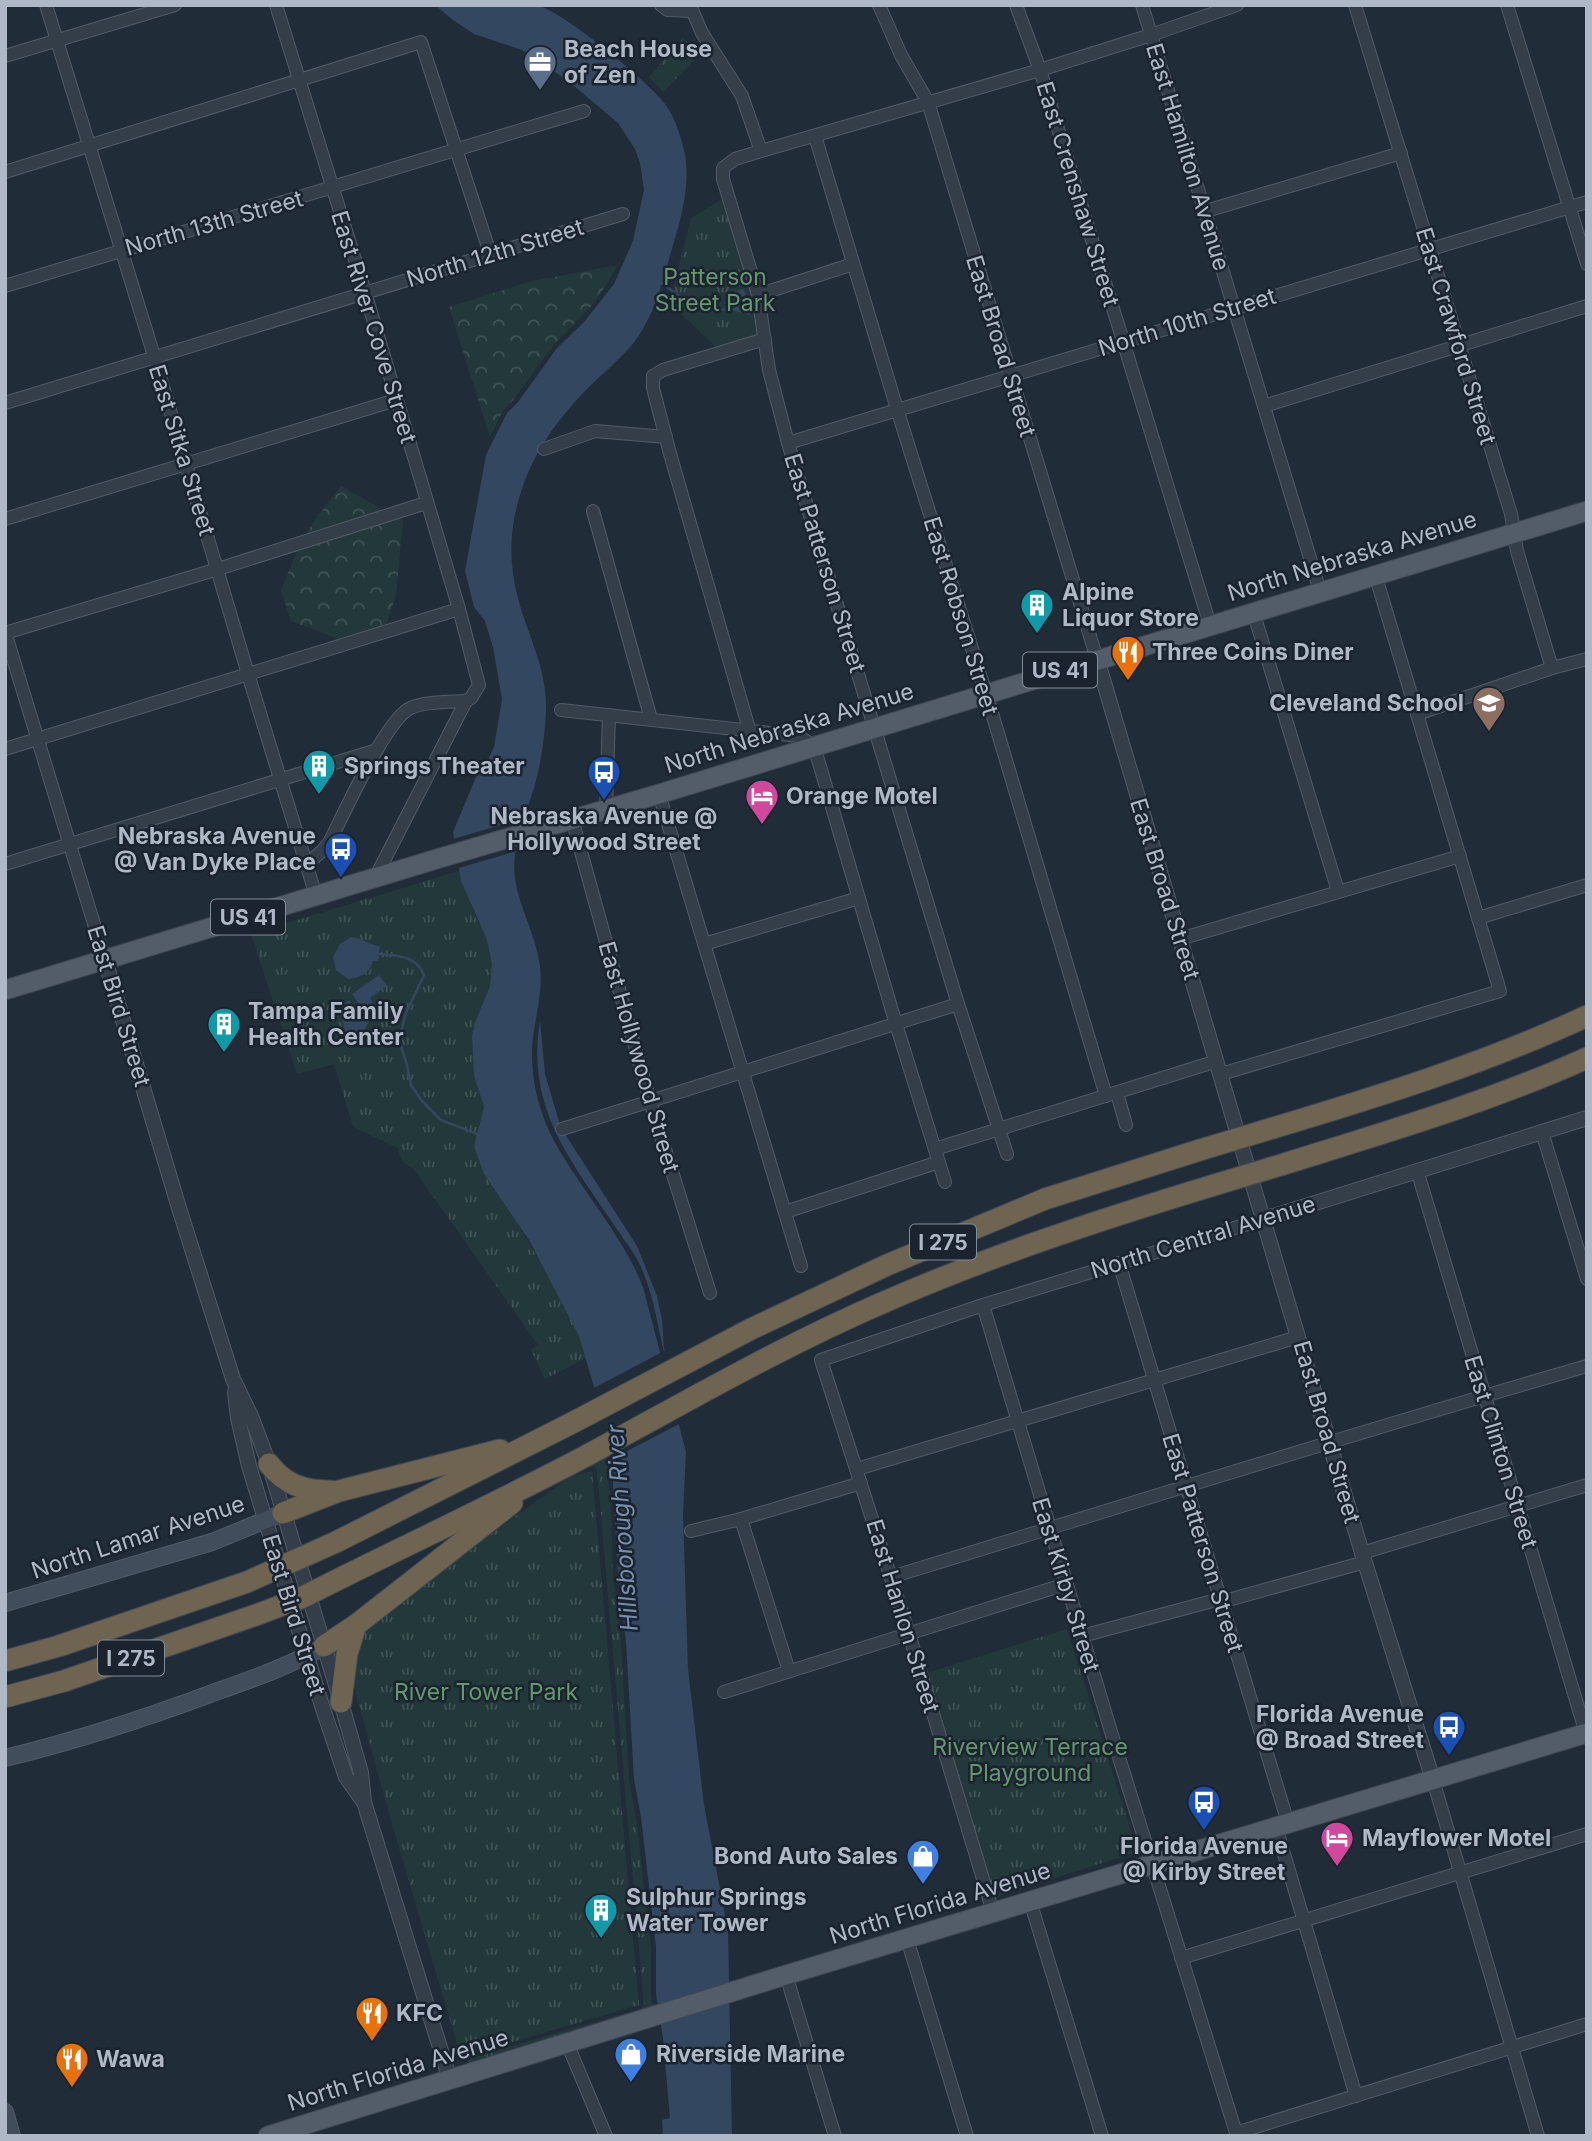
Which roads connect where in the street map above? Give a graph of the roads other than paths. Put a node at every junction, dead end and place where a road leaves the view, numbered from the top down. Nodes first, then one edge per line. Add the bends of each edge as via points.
1 (46, 5) edge
2 (175, 5) edge
3 (276, 5) edge
4 (661, 5) edge
5 (878, 5) edge
6 (1016, 5) edge
7 (1142, 5) edge
8 (1237, 5) edge
9 (1355, 5) edge
10 (1507, 5) edge
11 (691, 8) edge
12 (1151, 35) junction
13 (57, 41) junction
14 (5, 56) edge
15 (1040, 69) junction
16 (299, 81) junction
17 (928, 102) junction
18 (584, 111) dead end
19 (815, 136) junction
20 (89, 146) junction
21 (457, 148) junction
22 (761, 150) junction
23 (1401, 153) junction
24 (5, 172) edge
25 (332, 188) junction
26 (1587, 202) edge
27 (1569, 207) junction
28 (1206, 211) junction
29 (623, 214) dead end
30 (1430, 249) junction
31 (121, 250) junction
32 (490, 253) junction
33 (853, 264) junction
34 (1587, 264) edge
35 (5, 286) edge
36 (365, 292) junction
37 (758, 295) junction
38 (1587, 306) edge
39 (1234, 308) junction
40 (765, 339) junction
41 (1124, 341) junction
42 (1459, 345) junction
43 (154, 356) junction
44 (1010, 376) junction
45 (396, 400) junction
46 (5, 403) edge
47 (1264, 406) junction
48 (897, 409) junction
49 (666, 437) junction
50 (788, 443) junction
51 (544, 449) dead end
52 (186, 464) junction
53 (426, 503) junction
54 (1587, 510) edge
55 (593, 511) dead end
56 (5, 519) edge
57 (1514, 533) junction
58 (218, 569) junction
59 (1375, 574) junction
60 (1320, 591) junction
61 (459, 609) junction
62 (1254, 611) junction
63 (1210, 625) junction
64 (5, 633) edge
65 (1097, 659) junction
66 (1587, 659) edge
67 (1552, 668) junction
68 (248, 674) junction
69 (986, 693) junction
70 (466, 701) junction
71 (561, 710) dead end
72 (1417, 714) junction
73 (609, 715) junction
74 (651, 719) junction
75 (875, 727) junction
76 (749, 729) junction
77 (37, 739) junction
78 (814, 746) junction
79 (5, 748) edge
80 (377, 750) junction
81 (281, 780) junction
82 (659, 794) junction
83 (606, 810) junction
84 (572, 819) junction
85 (69, 844) junction
86 (1460, 856) junction
87 (5, 864) edge
88 (307, 864) junction
89 (374, 878) junction
90 (1587, 885) edge
91 (1338, 891) junction
92 (316, 896) junction
93 (859, 898) junction
94 (1478, 918) junction
95 (1180, 939) junction
96 (704, 944) junction
97 (105, 960) junction
98 (5, 990) edge
99 (958, 1004) junction
100 (1587, 1016) edge
101 (896, 1024) junction
102 (1587, 1058) edge
103 (1219, 1068) junction
104 (741, 1072) junction
105 (1111, 1095) junction
106 (650, 1101) junction
107 (1587, 1118) edge
108 (1126, 1125) dead end
109 (562, 1129) dead end
110 (999, 1130) junction
111 (1542, 1132) junction
112 (935, 1149) junction
113 (1007, 1154) dead end
114 (939, 1162) junction
115 (1417, 1170) junction
116 (945, 1182) dead end
117 (785, 1212) junction
118 (1264, 1219) junction
119 (1582, 1244) edge
120 (1119, 1263) junction
121 (801, 1266) dead end
122 (1587, 1279) edge
123 (710, 1293) dead end
124 (983, 1305) junction
125 (1298, 1337) junction
126 (821, 1360) joint
127 (1587, 1366) edge
128 (233, 1379) junction
129 (1154, 1381) junction
130 (1484, 1396) junction
131 (1017, 1422) junction
132 (539, 1440) junction
133 (1329, 1441) junction
134 (270, 1464) junction
135 (857, 1469) junction
136 (543, 1478) junction
137 (861, 1483) junction
138 (1587, 1485) edge
139 (1186, 1487) junction
140 (339, 1491) junction
141 (1517, 1506) junction
142 (274, 1516) junction
143 (741, 1519) junction
144 (1049, 1528) junction
145 (691, 1531) dead end
146 (1364, 1557) junction
147 (891, 1577) junction
148 (1066, 1584) junction
149 (1221, 1601) junction
150 (5, 1603) edge
151 (356, 1625) junction
152 (909, 1634) junction
153 (1082, 1636) junction
154 (315, 1651) junction
155 (5, 1661) edge
156 (789, 1671) junction
157 (724, 1692) dead end
158 (5, 1697) edge
159 (341, 1702) junction
160 (1586, 1734) edge
161 (5, 1758) edge
162 (1433, 1780) junction
163 (364, 1802) junction
164 (1282, 1825) junction
165 (1587, 1834) edge
166 (1152, 1864) junction
167 (1460, 1872) junction
168 (1030, 1901) junction
169 (993, 1912) junction
170 (1304, 1920) junction
171 (907, 1939) junction
172 (1181, 1958) junction
173 (786, 1975) junction
174 (1587, 2024) edge
175 (567, 2043) junction
176 (1512, 2047) junction
177 (450, 2080) junction
178 (1356, 2096) junction
179 (5, 2112) edge
180 (1237, 2134) edge
181 (12, 2136) edge
182 (268, 2136) edge
183 (606, 2136) edge
184 (835, 2136) edge
185 (967, 2136) edge
186 (1102, 2136) edge
187 (1538, 2136) edge

1 - 13 street, East Sitka Street
2 - 13 street
3 - 16 street, East River Cove Street
4 - 11 street via 668,10
5 - 17 street, East Broad Street
6 - 15 street, East Crenshaw Street
7 - 12 street, East Hamilton Avenue
8 - 12 street
9 - 23 street, East Crawford Street
10 - 27 street
11 - 22 street via 742,96
12 - 15 street
12 - 28 street, East Hamilton Avenue
13 - 14 street
13 - 20 street, East Sitka Street
15 - 17 street
15 - 41 street, East Crenshaw Street
16 - 20 street
16 - 21 street via 421,42
16 - 25 street, East River Cove Street
17 - 19 street
17 - 44 street, East Broad Street
18 - 21 street, North 13th Street
19 - 22 street
19 - 33 street, East Robson Street
20 - 24 street
20 - 31 street, East Sitka Street
21 - 25 street, North 13th Street
21 - 32 street
22 - 37 street, East Patterson Street via 723,168
23 - 28 street
23 - 30 street, East Crawford Street
25 - 31 street, North 13th Street
25 - 36 street, East River Cove Street
26 - 27 street, North 10th Street
27 - 30 street, North 10th Street
27 - 34 street
28 - 39 street, East Hamilton Avenue
29 - 32 street, North 12th Street
30 - 39 street, North 10th Street
30 - 42 street, East Crawford Street
31 - 35 street, North 13th Street
31 - 43 street, East Sitka Street
32 - 36 street, North 12th Street
33 - 37 street
33 - 48 street, East Robson Street
36 - 43 street, North 12th Street
36 - 45 street, East River Cove Street
37 - 40 street, East Patterson Street
38 - 42 street
39 - 41 street, North 10th Street
39 - 47 street, East Hamilton Avenue
40 - 49 street via 653,376
40 - 50 street, East Patterson Street
41 - 44 street, North 10th Street
41 - 63 street, East Crenshaw Street
42 - 47 street
42 - 57 street, East Crawford Street
43 - 46 street, North 12th Street
43 - 52 street, East Sitka Street
44 - 48 street, North 10th Street
44 - 65 street, East Broad Street
45 - 52 street
45 - 53 street, East River Cove Street
47 - 60 street, East Hamilton Avenue
48 - 50 street, North 10th Street
48 - 69 street, East Robson Street
49 - 51 street via 595,430
49 - 76 street
50 - 75 street, East Patterson Street
52 - 56 street
52 - 58 street, East Sitka Street
53 - 58 street
53 - 61 street, East River Cove Street
54 - 57 main road, North Nebraska Avenue / US 41
55 - 74 street
57 - 59 main road, North Nebraska Avenue / US 41
57 - 67 street, East Crawford Street
58 - 64 street
58 - 68 street, East Sitka Street
59 - 60 main road, North Nebraska Avenue / US 41
59 - 72 street
60 - 62 main road, North Nebraska Avenue / US 41
61 - 68 street
61 - 70 street, East River Cove Street via 479,685
62 - 63 main road, North Nebraska Avenue / US 41
62 - 91 street
63 - 65 main road, North Nebraska Avenue / US 41
64 - 77 street, East Bird Street
65 - 69 main road, North Nebraska Avenue / US 41
65 - 95 street, East Broad Street
66 - 67 street
67 - 72 street
68 - 77 street
68 - 81 street, East Sitka Street
69 - 75 main road, North Nebraska Avenue / US 41
69 - 105 street, East Robson Street
70 - 80 street via 408,709
70 - 89 street
71 - 73 street
72 - 86 street
73 - 74 street
73 - 83 street
74 - 76 street
75 - 78 main road, North Nebraska Avenue / US 41
75 - 99 street, East Patterson Street
76 - 78 street via 798,736
77 - 79 street
77 - 85 street, East Bird Street
78 - 82 main road, North Nebraska Avenue / US 41
78 - 93 street
80 - 81 street
80 - 88 street via 330,841
81 - 85 street
81 - 88 street, East Sitka Street
82 - 83 main road, North Nebraska Avenue / US 41
82 - 96 street
83 - 84 main road, North Nebraska Avenue / US 41
84 - 89 main road, North Nebraska Avenue / US 41
84 - 106 street, East Hollywood Street
85 - 87 street
85 - 97 street, East Bird Street
86 - 91 street
86 - 94 street
88 - 92 street, East Sitka Street
89 - 92 main road, North Nebraska Avenue / US 41
90 - 94 street
91 - 95 street
92 - 97 main road, North Nebraska Avenue / US 41
93 - 96 street
93 - 101 street
94 - 103 street via 1500,991
95 - 103 street, East Broad Street
96 - 104 street
97 - 98 main road, North Nebraska Avenue / US 41
97 - 128 street, East Bird Street
99 - 101 street
99 - 110 street, East Patterson Street
100 - 132 highway, I 275, bridge via 1470,1065 1045,1199 811,1299
101 - 104 street
101 - 112 street
102 - 136 highway, I 275, bridge via 1451,1111 1103,1219 942,1277 765,1358
103 - 105 street
103 - 118 street, East Broad Street
104 - 106 street
104 - 117 street
105 - 108 street, East Robson Street
105 - 110 street
106 - 109 street
106 - 123 street, East Hollywood Street
107 - 111 street, North Central Avenue
110 - 112 street
110 - 113 street, East Patterson Street
111 - 115 street, North Central Avenue
111 - 119 street
112 - 114 street
114 - 116 street
114 - 117 street
115 - 118 street, North Central Avenue
115 - 130 street, East Clinton Street
117 - 121 street
118 - 120 street, North Central Avenue
118 - 125 street, East Broad Street
119 - 122 street
120 - 124 street, North Central Avenue
120 - 129 street, East Patterson Street
124 - 126 street, North Central Avenue
124 - 131 street, East Kirby Street
125 - 129 street
125 - 133 street, East Broad Street
126 - 135 street, East Hanlon Street
127 - 130 street
128 - 134 street, East Bird Street
128 - 142 street, East Bird Street via 248,1466
129 - 131 street
129 - 139 street, East Patterson Street
130 - 133 street
130 - 141 street, East Clinton Street
131 - 135 street
131 - 144 street, East Kirby Street
132 - 140 highway
132 - 155 highway, I 275, bridge via 247,1582
133 - 139 street
133 - 146 street, East Broad Street
134 - 140 highway via 295,1486
134 - 142 street, East Bird Street
135 - 137 street, East Hanlon Street
136 - 151 highway
136 - 158 highway, I 275, bridge via 301,1598 64,1681
137 - 143 street
137 - 147 street, East Hanlon Street
138 - 141 street
139 - 144 street
139 - 149 street, East Patterson Street
140 - 142 highway
141 - 146 street
141 - 160 street, East Clinton Street
142 - 150 main road, North Lamar Avenue via 212,1542
142 - 154 street, East Bird Street
143 - 145 street
143 - 156 street
144 - 147 street
144 - 148 street, East Kirby Street
146 - 149 street
146 - 162 street, East Broad Street
147 - 152 street, East Hanlon Street
148 - 152 street
148 - 153 street, East Kirby Street
149 - 153 street
149 - 164 street, East Patterson Street
151 - 154 highway
151 - 159 highway
152 - 156 street
152 - 169 street, East Hanlon Street
153 - 166 street, East Kirby Street
154 - 159 street, East Bird Street
154 - 161 main road via 123,1725
154 - 163 street, East Bird Street via 346,1777
156 - 157 street
159 - 163 street, East Bird Street via 361,1773
160 - 162 main road, North Florida Avenue
162 - 164 main road, North Florida Avenue
162 - 167 street
163 - 177 street, East Bird Street
164 - 166 main road, North Florida Avenue
164 - 170 street, East Patterson Street
165 - 167 street
166 - 168 main road, North Florida Avenue
166 - 172 street, East Kirby Street
167 - 170 street
167 - 176 street
168 - 169 main road, North Florida Avenue
168 - 186 street
169 - 171 main road, North Florida Avenue
170 - 172 street
170 - 178 street, East Patterson Street
171 - 173 main road, North Florida Avenue
171 - 185 street
172 - 180 street, East Kirby Street
173 - 175 main road, North Florida Avenue
173 - 184 street
174 - 176 street
175 - 177 main road, North Florida Avenue
175 - 183 street
176 - 178 street
176 - 187 street
177 - 182 main road, North Florida Avenue
178 - 180 street
179 - 181 main road

